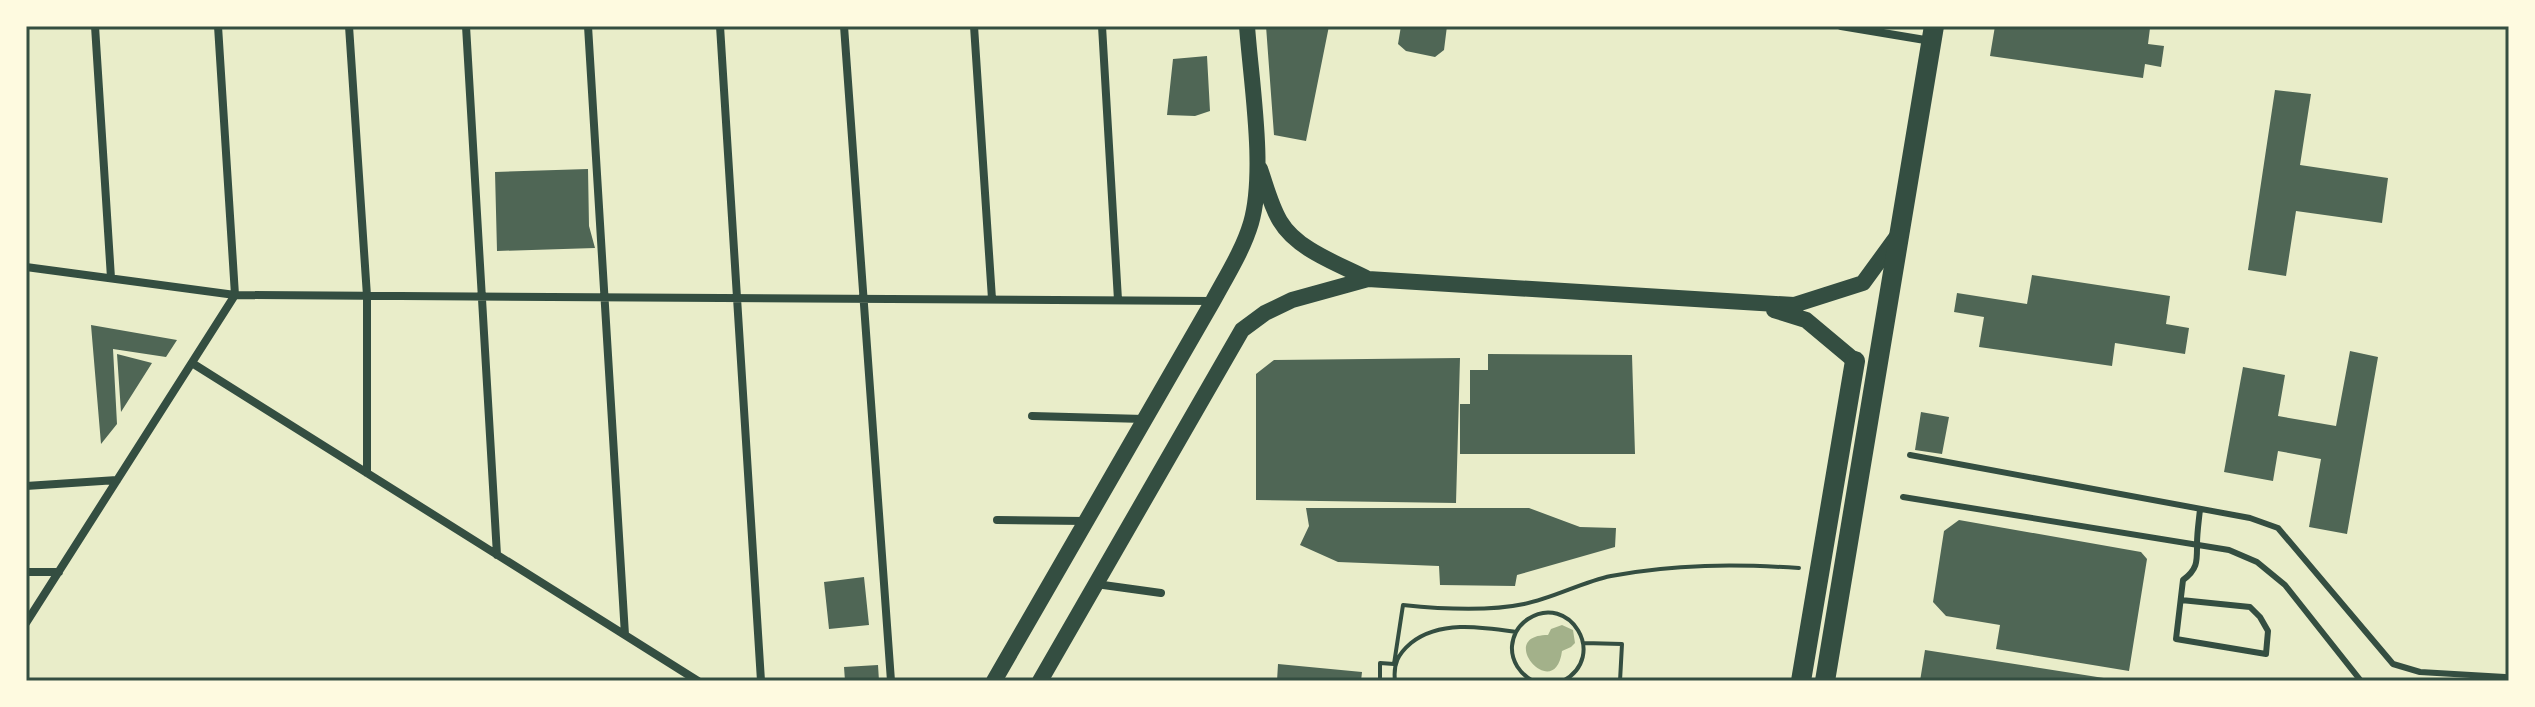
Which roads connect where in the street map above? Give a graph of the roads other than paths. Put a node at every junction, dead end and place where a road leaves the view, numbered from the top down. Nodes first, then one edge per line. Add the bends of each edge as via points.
1 (95, 26) edge
2 (218, 26) edge
3 (349, 26) edge
4 (466, 26) edge
5 (588, 26) edge
6 (720, 26) edge
7 (844, 26) edge
8 (974, 26) edge
9 (1102, 26) edge
10 (1247, 26) edge
11 (1841, 26) edge
12 (1933, 34) edge
13 (1257, 160) junction
14 (1898, 235) junction
15 (26, 267) edge
16 (111, 278) junction
17 (1368, 279) junction
18 (235, 295) junction
19 (367, 296) junction
20 (482, 296) junction
21 (605, 297) junction
22 (737, 298) junction
23 (864, 298) junction
24 (992, 299) junction
25 (1118, 300) junction
26 (1213, 301) junction
27 (1754, 304) junction
28 (1855, 361) joint
29 (192, 363) junction
30 (1032, 416) dead end
31 (1145, 419) junction
32 (1910, 455) dead end
33 (367, 473) junction
34 (117, 480) junction
35 (26, 486) edge
36 (1903, 497) dead end
37 (2200, 509) junction
38 (997, 520) dead end
39 (1086, 521) junction
40 (2197, 545) junction
41 (497, 555) junction
42 (26, 572) edge
43 (59, 572) junction
44 (1096, 584) junction
45 (1161, 593) dead end
46 (2181, 600) junction
47 (26, 623) edge
48 (625, 635) junction
49 (698, 681) edge
50 (761, 681) edge
51 (891, 681) edge
52 (994, 681) edge
53 (1040, 681) edge
54 (1801, 681) edge
55 (1825, 681) edge
56 (2361, 681) edge
57 (2508, 681) edge

1 - 16 street
2 - 18 street
3 - 19 street
4 - 20 street
5 - 21 street
6 - 22 street
7 - 23 street
8 - 24 street
9 - 25 street
10 - 13 main road
11 - 12 street
12 - 14 main road
13 - 17 main road via 1290,235
13 - 26 main road via 1252,221
14 - 27 main road via 1863,283 1794,305
14 - 55 main road
15 - 16 street
16 - 18 street
17 - 27 main road
17 - 44 main road via 1292,300 1242,330
18 - 19 street
18 - 29 street
19 - 20 street
19 - 33 street
20 - 21 street
20 - 41 street
21 - 22 street
21 - 48 street
22 - 23 street
22 - 50 street
23 - 24 street
23 - 51 street
24 - 25 street
25 - 26 street
26 - 31 main road
27 - 28 main road via 1806,320
28 - 54 main road
29 - 33 street
29 - 34 street
30 - 31 street
31 - 39 main road
32 - 37 lane
33 - 41 street
34 - 35 street
34 - 43 street
36 - 40 lane
37 - 40 lane
37 - 57 lane via 2278,528 2393,664
38 - 39 street
39 - 52 main road
40 - 46 lane via 2198,561 2183,580
40 - 56 lane via 2257,562 2285,585
41 - 48 street
42 - 43 street
43 - 47 street
44 - 45 street
44 - 53 main road
46 - 46 lane via 2176,639 2266,654 2268,631 2250,607
48 - 49 street

